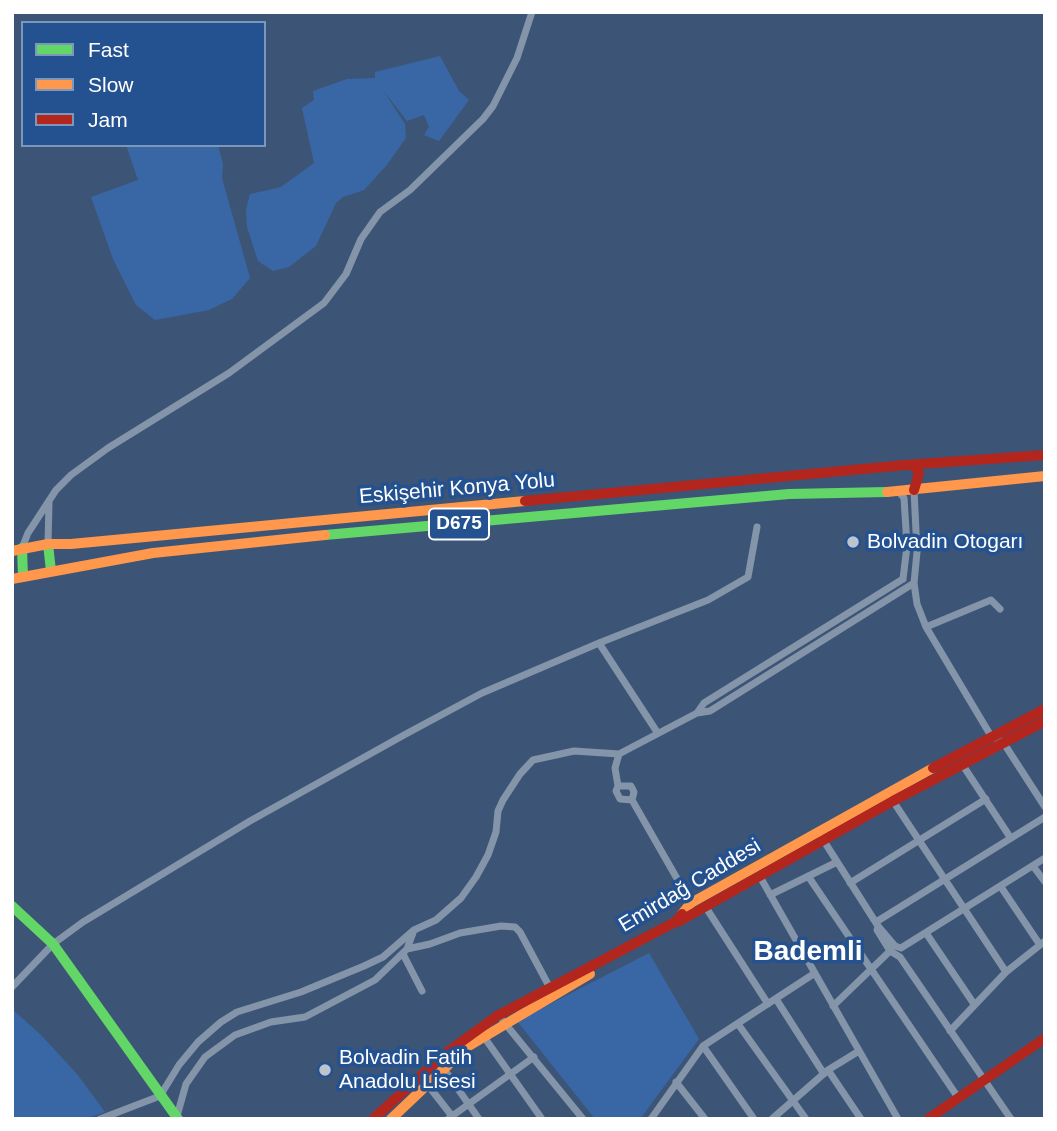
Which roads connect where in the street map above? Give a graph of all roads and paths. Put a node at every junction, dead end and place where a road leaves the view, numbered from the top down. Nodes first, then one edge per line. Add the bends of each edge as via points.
1 (532, 12) edge
2 (1045, 455) edge
3 (901, 470) junction
4 (1045, 477) edge
5 (914, 491) junction
6 (899, 492) junction
7 (49, 503) junction
8 (48, 524) junction
9 (757, 527) dead end
10 (48, 544) junction
11 (71, 544) junction
12 (17, 549) edge
13 (51, 570) junction
14 (23, 576) junction
15 (12, 579) edge
16 (903, 579) junction
17 (914, 583) junction
18 (1000, 609) dead end
19 (926, 627) junction
20 (599, 643) junction
21 (1045, 709) edge
22 (696, 713) junction
23 (1045, 721) edge
24 (657, 732) junction
25 (991, 736) junction
26 (1003, 742) junction
27 (619, 754) junction
28 (962, 764) junction
29 (618, 786) junction
30 (986, 799) junction
31 (632, 800) junction
32 (893, 801) junction
33 (1045, 807) edge
34 (1045, 817) edge
35 (821, 835) junction
36 (1010, 837) junction
37 (920, 840) junction
38 (1045, 858) edge
39 (837, 862) junction
40 (1032, 866) junction
41 (759, 876) junction
42 (808, 876) junction
43 (944, 877) junction
44 (1045, 882) edge
45 (850, 883) junction
46 (1001, 887) junction
47 (770, 895) junction
48 (691, 903) junction
49 (12, 906) edge
50 (705, 906) junction
51 (964, 908) junction
52 (877, 924) junction
53 (414, 930) junction
54 (926, 933) junction
55 (1042, 943) edge
56 (53, 944) junction
57 (405, 951) junction
58 (890, 951) junction
59 (871, 970) junction
60 (1006, 972) junction
61 (815, 973) junction
62 (12, 987) edge
63 (550, 988) junction
64 (422, 991) dead end
65 (776, 999) junction
66 (768, 1004) junction
67 (974, 1004) junction
68 (833, 1006) junction
69 (497, 1016) junction
70 (507, 1023) junction
71 (738, 1024) junction
72 (950, 1031) junction
73 (484, 1037) junction
74 (1045, 1038) edge
75 (703, 1046) junction
76 (859, 1051) junction
77 (534, 1057) junction
78 (444, 1069) junction
79 (826, 1072) junction
80 (511, 1074) junction
81 (985, 1081) junction
82 (676, 1082) junction
83 (427, 1084) junction
84 (160, 1096) junction
85 (959, 1099) junction
86 (793, 1100) junction
87 (468, 1104) junction
88 (178, 1117) edge
89 (450, 1117) edge
90 (100, 1119) edge
91 (373, 1119) edge
92 (391, 1119) edge
93 (479, 1119) edge
94 (542, 1119) edge
95 (583, 1119) edge
96 (651, 1119) edge
97 (705, 1119) edge
98 (754, 1119) edge
99 (772, 1119) edge
100 (806, 1119) edge
101 (861, 1119) edge
102 (898, 1119) edge
103 (928, 1119) edge
104 (1011, 1119) edge

1 - 7 street via 517,58 493,106 410,190 380,212 360,239 346,274 324,303 229,373 108,448 71,475
2 - 3 main road, D675
3 - 5 main road via 919,473
3 - 6 main road
3 - 11 main road, Eskişehir Konya Yolu / D675
4 - 5 main road, D675
5 - 6 main road, D675
5 - 17 street
6 - 13 main road, D675 via 789,495 271,540
6 - 16 street via 904,498 907,546
7 - 8 street
7 - 12 street
8 - 10 street
8 - 11 street via 52,535
9 - 20 street via 748,577 708,600
10 - 11 main road, Eskişehir Konya Yolu / D675
10 - 12 main road, Eskişehir Konya Yolu / D675
10 - 13 main road
12 - 14 main road
13 - 14 main road, D675
14 - 15 main road, D675
16 - 17 street
16 - 22 street via 704,702
17 - 19 street
17 - 22 street via 710,712
18 - 19 street via 991,600
19 - 25 street
20 - 24 street
20 - 56 street via 482,693 404,735 250,821
21 - 25 main road, Emirdağ Caddesi
22 - 24 street
23 - 26 main road, Emirdağ Caddesi
24 - 27 street
25 - 26 street
25 - 35 main road, Emirdağ Caddesi
26 - 28 main road, Emirdağ Caddesi
26 - 33 street
27 - 29 street via 615,768
27 - 53 street via 574,751 533,760 503,800 494,841 476,877 436,920
28 - 30 street
28 - 32 main road, Emirdağ Caddesi
29 - 31 street via 620,799
29 - 31 street via 631,786
30 - 36 street
30 - 37 street
31 - 48 street
32 - 35 main road, Emirdağ Caddesi
32 - 37 street
34 - 36 street
35 - 39 street
35 - 41 main road, Emirdağ Caddesi
35 - 48 main road, Emirdağ Caddesi
36 - 43 street
37 - 43 street
37 - 45 street
38 - 40 street
39 - 42 street
39 - 45 street
40 - 44 street
40 - 46 street
41 - 47 street
41 - 50 main road, Emirdağ Caddesi
42 - 47 street
42 - 59 street
43 - 51 street
43 - 52 street
45 - 52 street
46 - 51 street
46 - 55 street
47 - 61 street
48 - 63 main road, Emirdağ Caddesi via 675,922
49 - 56 main road
50 - 66 street
50 - 70 main road, Emirdağ Caddesi
51 - 54 street
51 - 60 street
52 - 54 street via 901,948
52 - 58 street
53 - 57 street
53 - 84 street via 364,967 237,1012 221,1022 179,1065
54 - 67 street
55 - 60 street
56 - 62 street
56 - 84 main road
57 - 63 street via 460,933 515,927
57 - 64 street
57 - 88 street via 375,980 305,1017 271,1022 236,1035 205,1057 186,1084
58 - 59 street
58 - 72 street via 900,957
59 - 68 street
59 - 85 street
60 - 67 street
61 - 65 street
61 - 68 street
63 - 69 main road, Emirdağ Caddesi
65 - 66 street
65 - 79 street
66 - 71 street
67 - 72 street
68 - 76 street
69 - 70 street
69 - 91 main road, Emirdağ Caddesi via 446,1052
70 - 73 main road, Emirdağ Caddesi
70 - 77 street
71 - 75 street
71 - 86 street
72 - 81 street
73 - 78 main road, Emirdağ Caddesi via 467,1046
73 - 80 street
74 - 81 main road
75 - 82 street
75 - 98 street
76 - 79 street
76 - 102 street
77 - 80 street
77 - 95 street
78 - 83 main road, Emirdağ Caddesi
78 - 87 street
79 - 86 street
79 - 101 street
80 - 87 street
80 - 94 street
81 - 85 main road
81 - 104 street
82 - 96 street
82 - 97 street
83 - 89 street
83 - 92 main road, Emirdağ Caddesi
84 - 88 main road
84 - 90 street
85 - 103 main road
86 - 99 street
86 - 100 street
87 - 89 street
87 - 93 street

